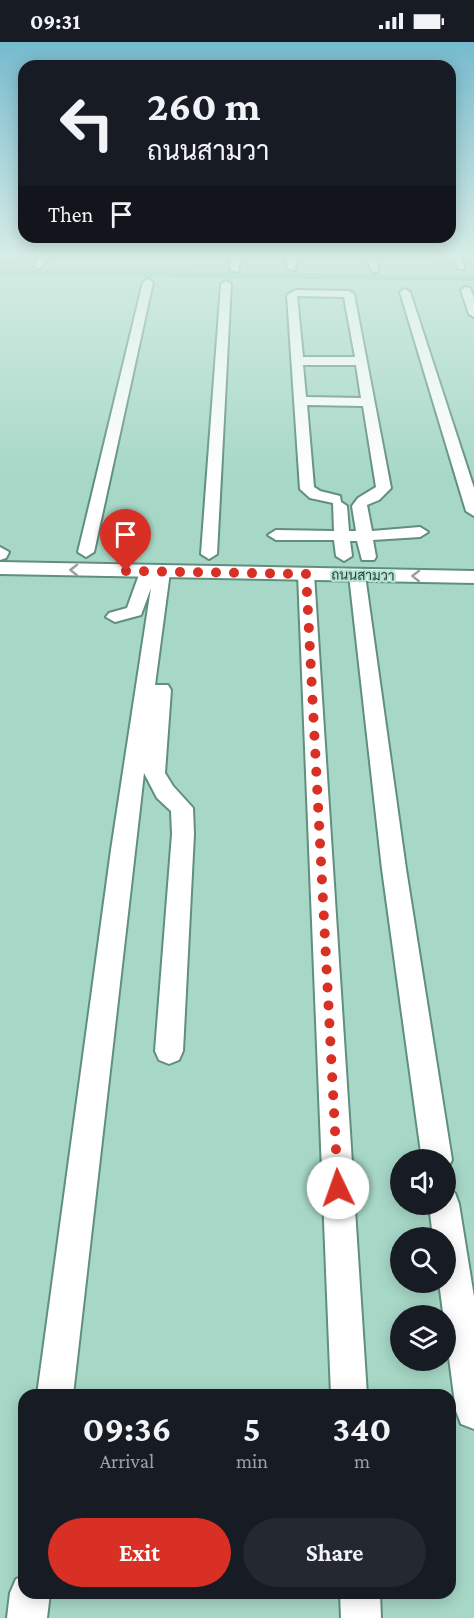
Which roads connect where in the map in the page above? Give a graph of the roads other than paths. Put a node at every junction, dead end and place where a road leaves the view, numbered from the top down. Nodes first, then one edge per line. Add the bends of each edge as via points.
1 (137, 330) edge
2 (223, 330) edge
3 (295, 330) edge
4 (355, 330) edge
5 (417, 330) edge
6 (297, 361) junction
7 (361, 361) junction
8 (299, 401) junction
9 (369, 402) junction
10 (337, 503) junction
11 (362, 503) junction
12 (474, 511) edge
13 (420, 532) dead end
14 (276, 535) dead end
15 (365, 536) junction
16 (86, 552) junction
17 (209, 554) junction
18 (353, 556) junction
19 (0, 557) edge
20 (474, 560) edge
21 (160, 572) junction
22 (306, 574) junction
23 (474, 577) edge
24 (115, 617) dead end
25 (169, 1051) dead end
26 (435, 1149) edge
27 (446, 1215) edge
28 (56, 1389) edge
29 (349, 1389) edge
30 (474, 1411) edge
31 (29, 1599) edge
32 (360, 1599) edge
33 (27, 1618) edge
34 (361, 1618) edge

1 - 16 street
2 - 17 street
3 - 6 street
4 - 7 street
5 - 12 street
6 - 7 street
6 - 8 street
7 - 9 street
8 - 9 street
8 - 10 street via 307,489
9 - 11 street via 384,488
10 - 11 street via 349,494
10 - 18 street
11 - 15 street
13 - 15 street
14 - 18 street
15 - 18 street
15 - 18 street
16 - 17 street, ถนนสามวา
16 - 19 street, ถนนสามวา
17 - 18 street, ถนนสามวา
18 - 20 street, ถนนสามวา
18 - 22 street, ถนนสามวา
23 -> 18 street, ถนนสามวา
18 - 26 street
21 -> 19 street, ถนนสามวา
21 - 22 street, ถนนสามวา
21 - 24 street via 135,611
21 - 25 street via 154,773 165,792 182,808 183,834
21 - 28 street
22 - 29 street
27 - 30 street
31 - 33 street
32 - 34 street

